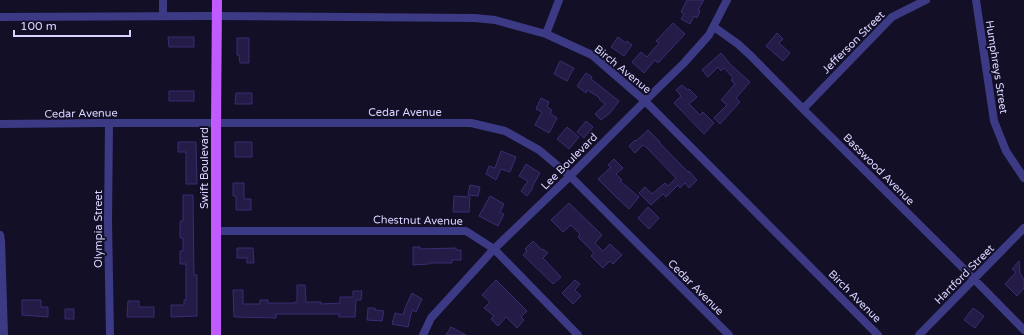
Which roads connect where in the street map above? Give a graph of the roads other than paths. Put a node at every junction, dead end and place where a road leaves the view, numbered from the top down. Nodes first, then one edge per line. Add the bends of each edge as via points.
1 (163, 0) edge
2 (217, 0) edge
3 (559, 0) edge
4 (727, 0) edge
5 (926, 0) edge
6 (976, 0) edge
7 (162, 16) junction
8 (217, 16) junction
9 (0, 17) edge
10 (714, 27) junction
11 (546, 34) junction
12 (645, 101) junction
13 (802, 109) junction
14 (109, 123) junction
15 (216, 123) junction
16 (0, 124) edge
17 (570, 176) junction
18 (1024, 178) edge
19 (1024, 228) edge
20 (216, 231) junction
21 (0, 235) edge
22 (494, 250) junction
23 (974, 279) junction
24 (1024, 330) edge
25 (4, 335) edge
26 (110, 335) edge
27 (216, 335) edge
28 (423, 335) edge
29 (578, 335) edge
30 (729, 335) edge
31 (878, 335) edge
32 (919, 335) edge

1 - 7 street
2 - 8 main road, Swift Boulevard
3 - 11 street
4 - 10 street, Lee Boulevard
5 - 13 street, Jefferson Street via 892,17
6 - 18 street, Humphreys Street via 994,121 1006,150
7 - 8 street, Birch Avenue
7 - 9 street, Birch Avenue
8 - 11 street, Birch Avenue via 475,18 495,20
8 - 15 main road, Swift Boulevard
10 - 12 street, Lee Boulevard via 684,63
10 - 13 street, Basswood Avenue via 751,56
11 - 12 street, Birch Avenue via 592,56
12 - 17 street, Lee Boulevard
12 - 31 street, Birch Avenue
13 - 23 street, Basswood Avenue
14 - 15 street, Cedar Avenue
14 - 16 street, Cedar Avenue
14 - 26 street, Olympia Street
15 - 17 street, Cedar Avenue via 471,123 505,131 539,150
15 - 20 main road, Swift Boulevard
17 - 22 street, Lee Boulevard
17 - 30 street, Cedar Avenue
19 - 23 street, Hartford Street
20 - 22 street, Chestnut Avenue via 466,231
20 - 27 main road, Swift Boulevard
21 - 25 street
22 - 28 street, Lee Boulevard via 431,318
22 - 29 street, Chestnut Avenue
23 - 24 street, Basswood Avenue
23 - 32 street, Hartford Street

